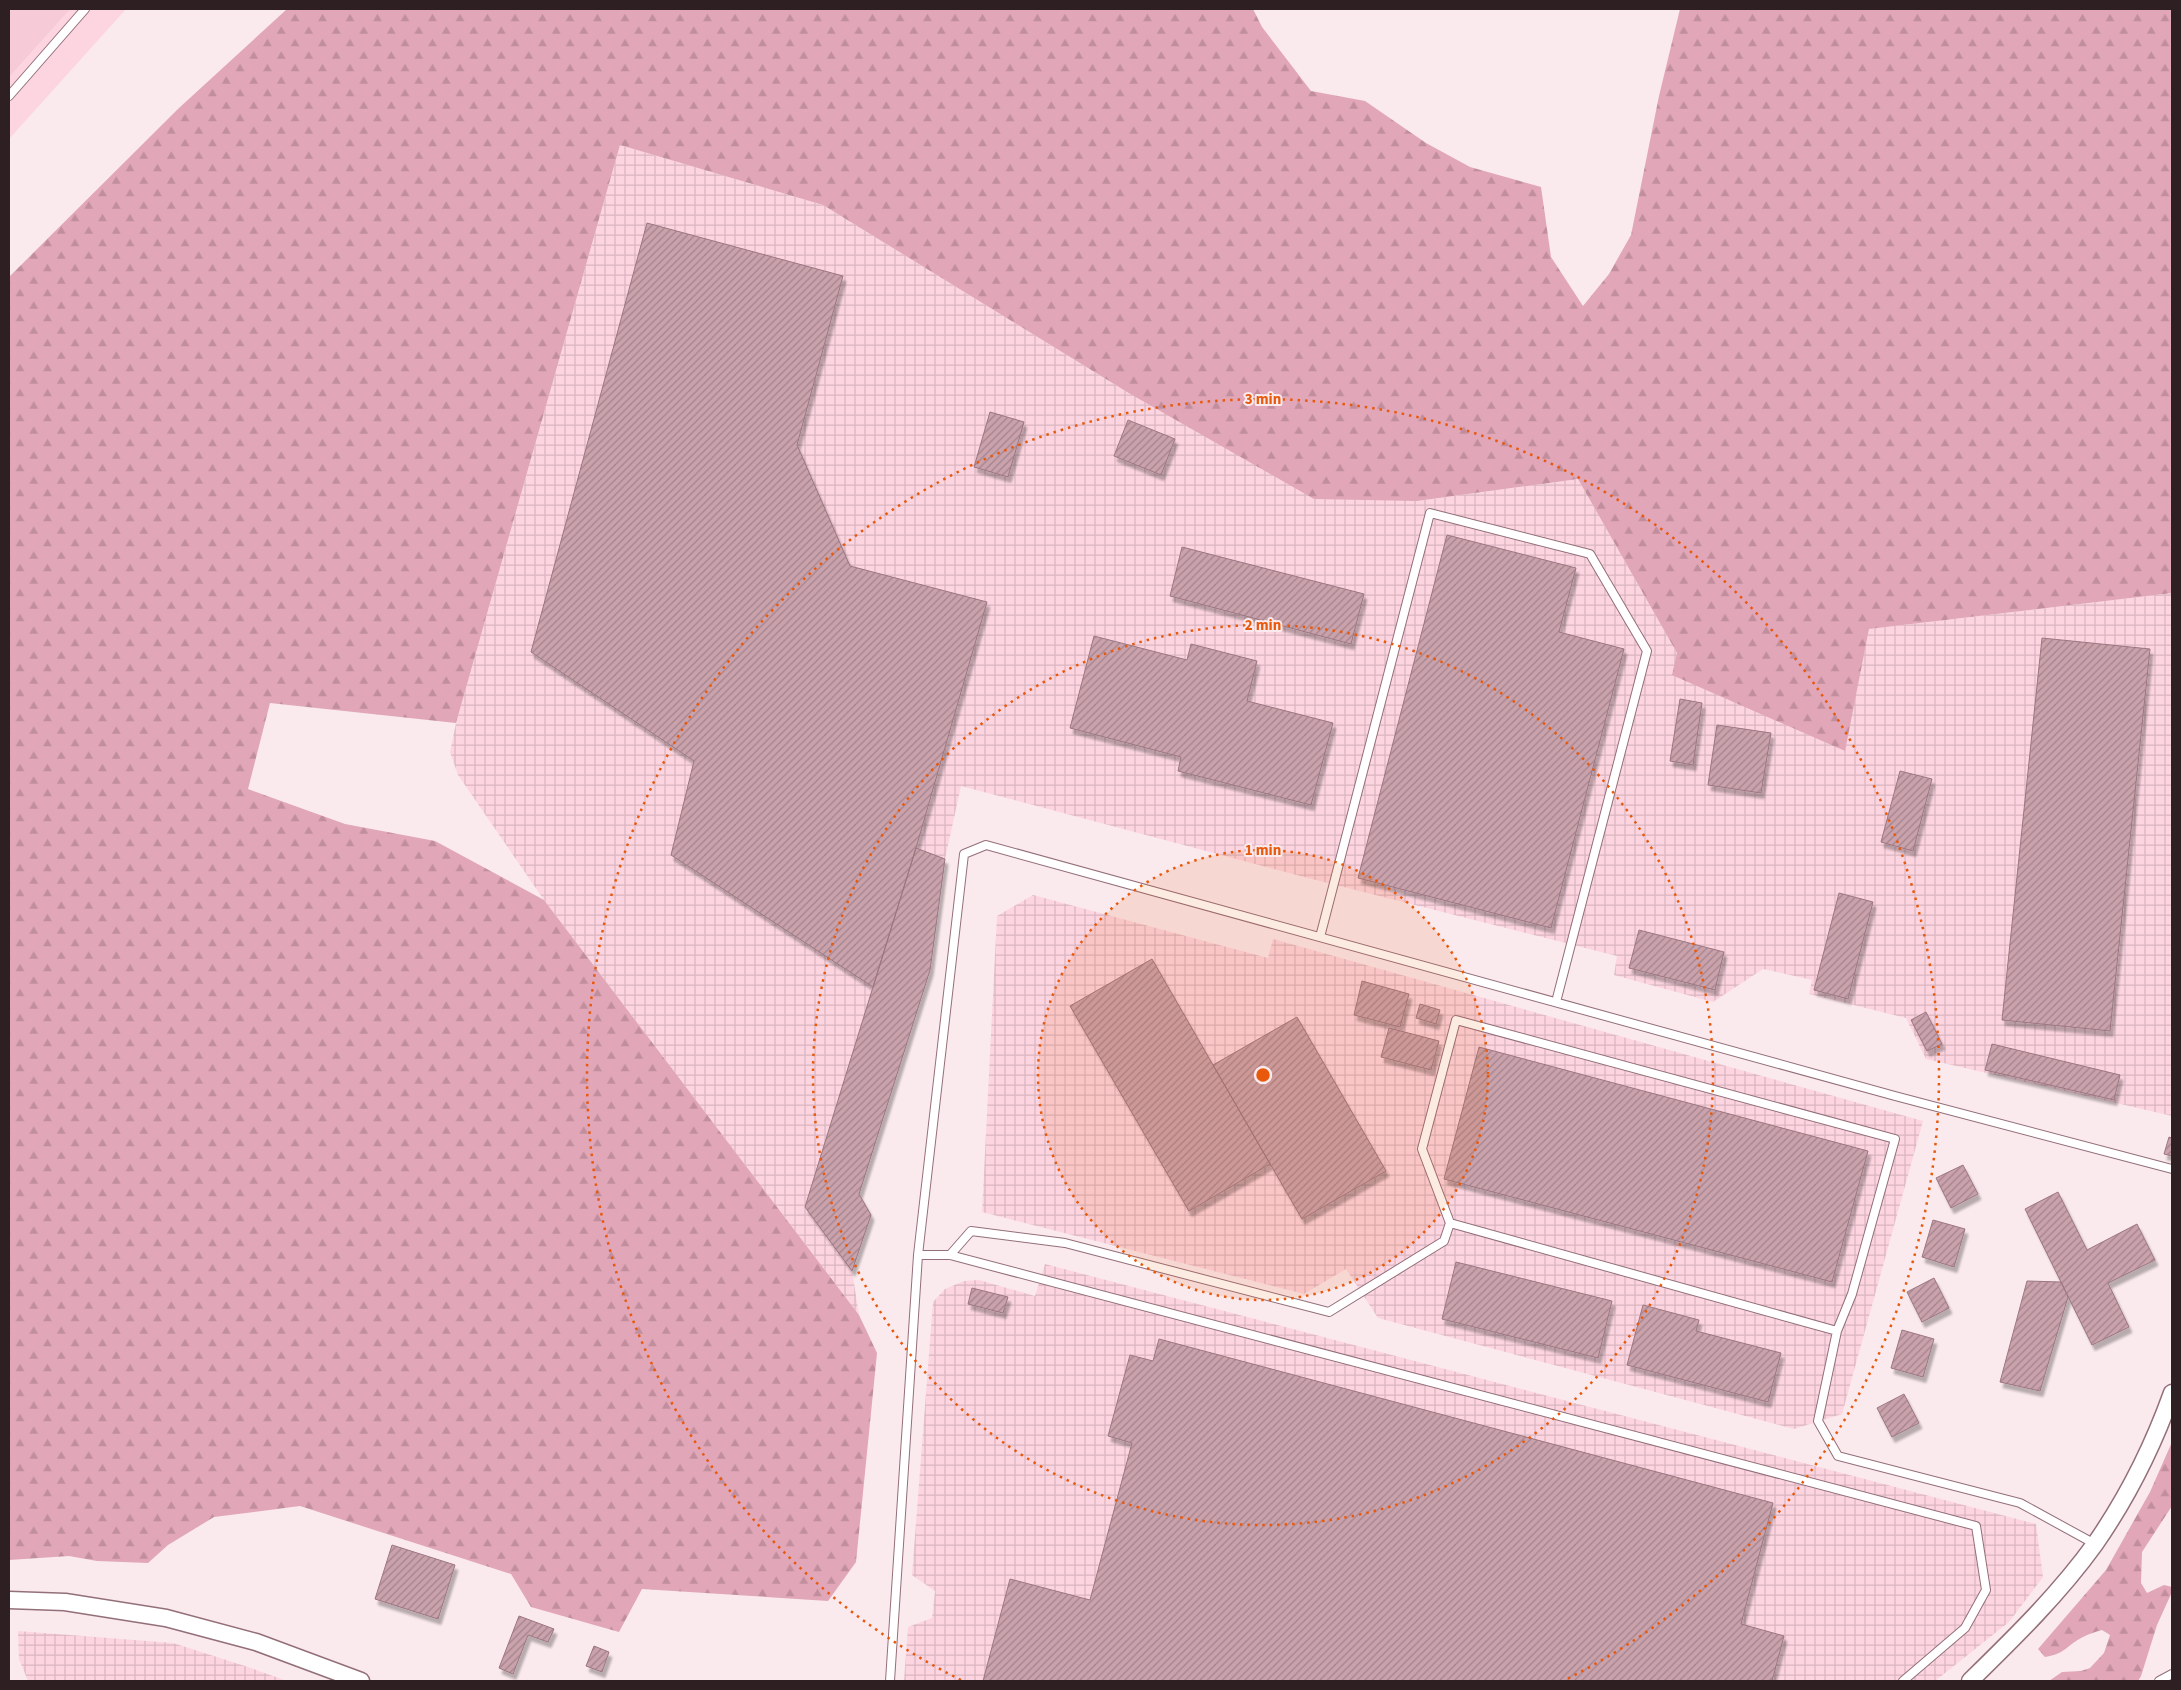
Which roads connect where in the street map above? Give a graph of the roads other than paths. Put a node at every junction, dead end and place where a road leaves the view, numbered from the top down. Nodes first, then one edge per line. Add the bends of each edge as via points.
1 (85, 9) edge
2 (9, 96) edge
3 (1320, 937) junction
4 (1556, 1002) junction
5 (2172, 1169) edge
6 (1450, 1223) junction
7 (918, 1255) junction
8 (950, 1255) junction
9 (1837, 1331) junction
10 (2172, 1393) edge
11 (2095, 1544) junction
12 (9, 1600) edge
13 (2172, 1674) edge
14 (362, 1681) edge
15 (890, 1681) edge
16 (1903, 1681) edge
17 (1970, 1681) edge
18 (2159, 1681) edge

1 - 2 lane
3 - 4 lane
3 - 4 lane via 1430,513 1590,554 1647,651
3 - 7 lane via 986,845 964,854
4 - 5 lane
6 - 8 lane via 1444,1241 1329,1312 1065,1243 971,1232
6 - 9 lane
6 - 9 lane via 1422,1149 1456,1020 1895,1140 1852,1294
7 - 8 lane
7 - 15 lane
8 - 16 lane via 1976,1526 1986,1590 1965,1628
9 - 11 lane via 1818,1421 1838,1456 2020,1503
10 - 11 street via 2139,1470
11 - 17 street via 2032,1620
12 - 14 street via 65,1602 166,1618 256,1642
13 - 18 lane

